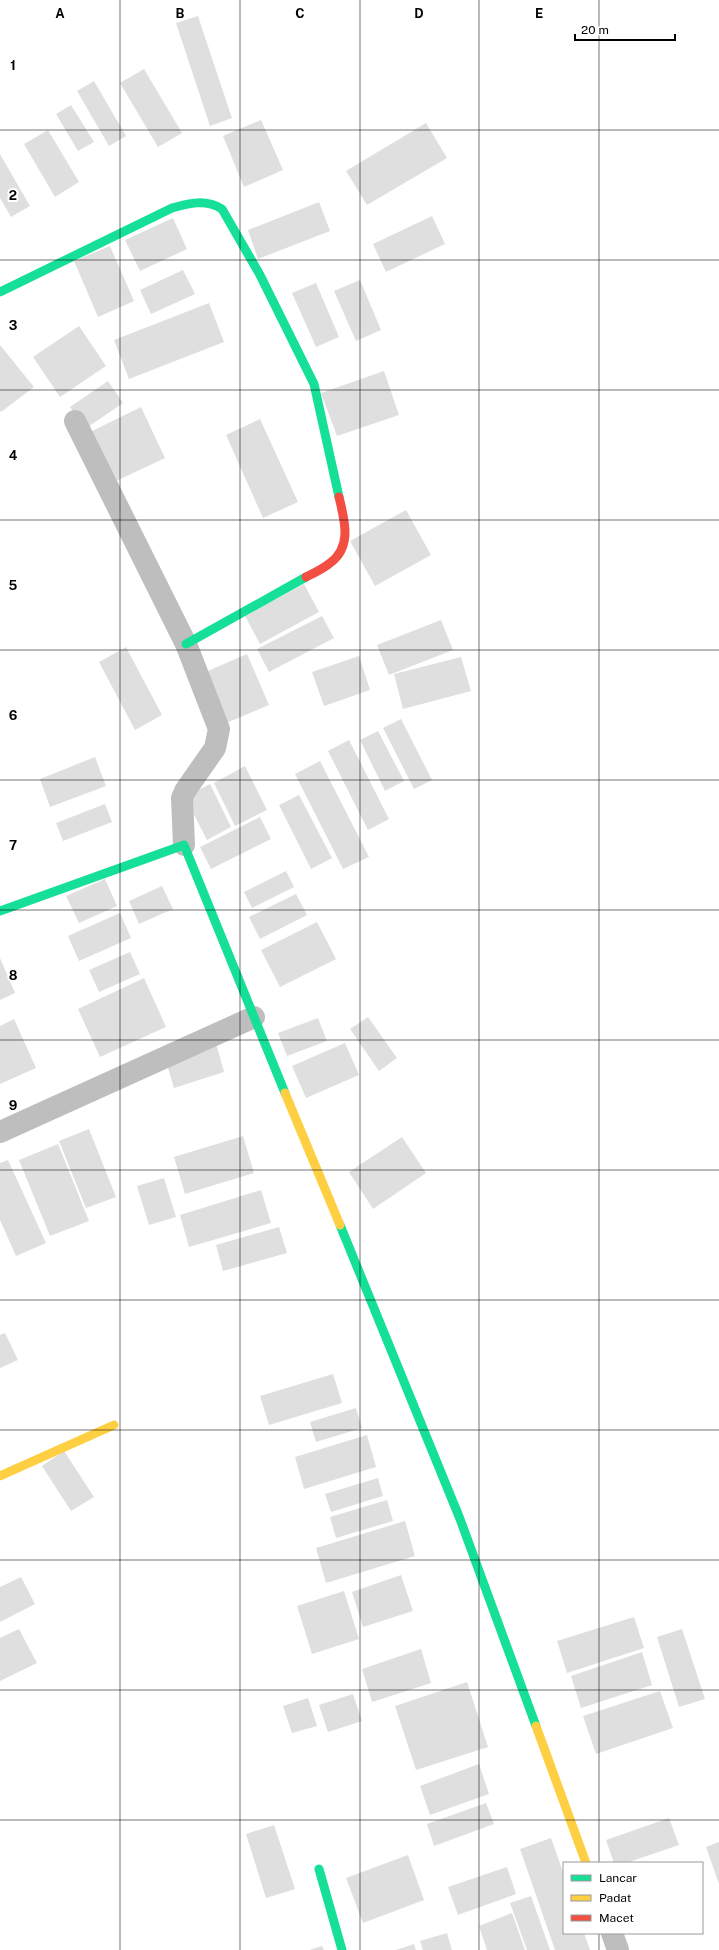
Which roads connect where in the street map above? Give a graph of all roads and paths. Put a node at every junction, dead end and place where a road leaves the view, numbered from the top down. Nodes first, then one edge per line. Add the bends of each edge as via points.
1 (0, 292) edge
2 (75, 421) dead end
3 (186, 644) junction
4 (184, 845) junction
5 (0, 911) edge
6 (254, 1017) junction
7 (0, 1132) edge
8 (114, 1425) dead end
9 (0, 1476) edge
10 (586, 1862) edge
11 (319, 1869) dead end
12 (612, 1934) edge
13 (342, 1950) edge
14 (618, 1950) edge

1 - 3 street via 172,208 197,202 216,204 222,209 260,275 314,384 346,528 345,542 339,555 331,562
2 - 3 street
3 - 4 street via 219,729 219,735 215,748 182,798
4 - 5 street
4 - 6 street
6 - 7 street
6 - 10 street via 460,1519
8 - 9 street
11 - 13 street
12 - 14 street

